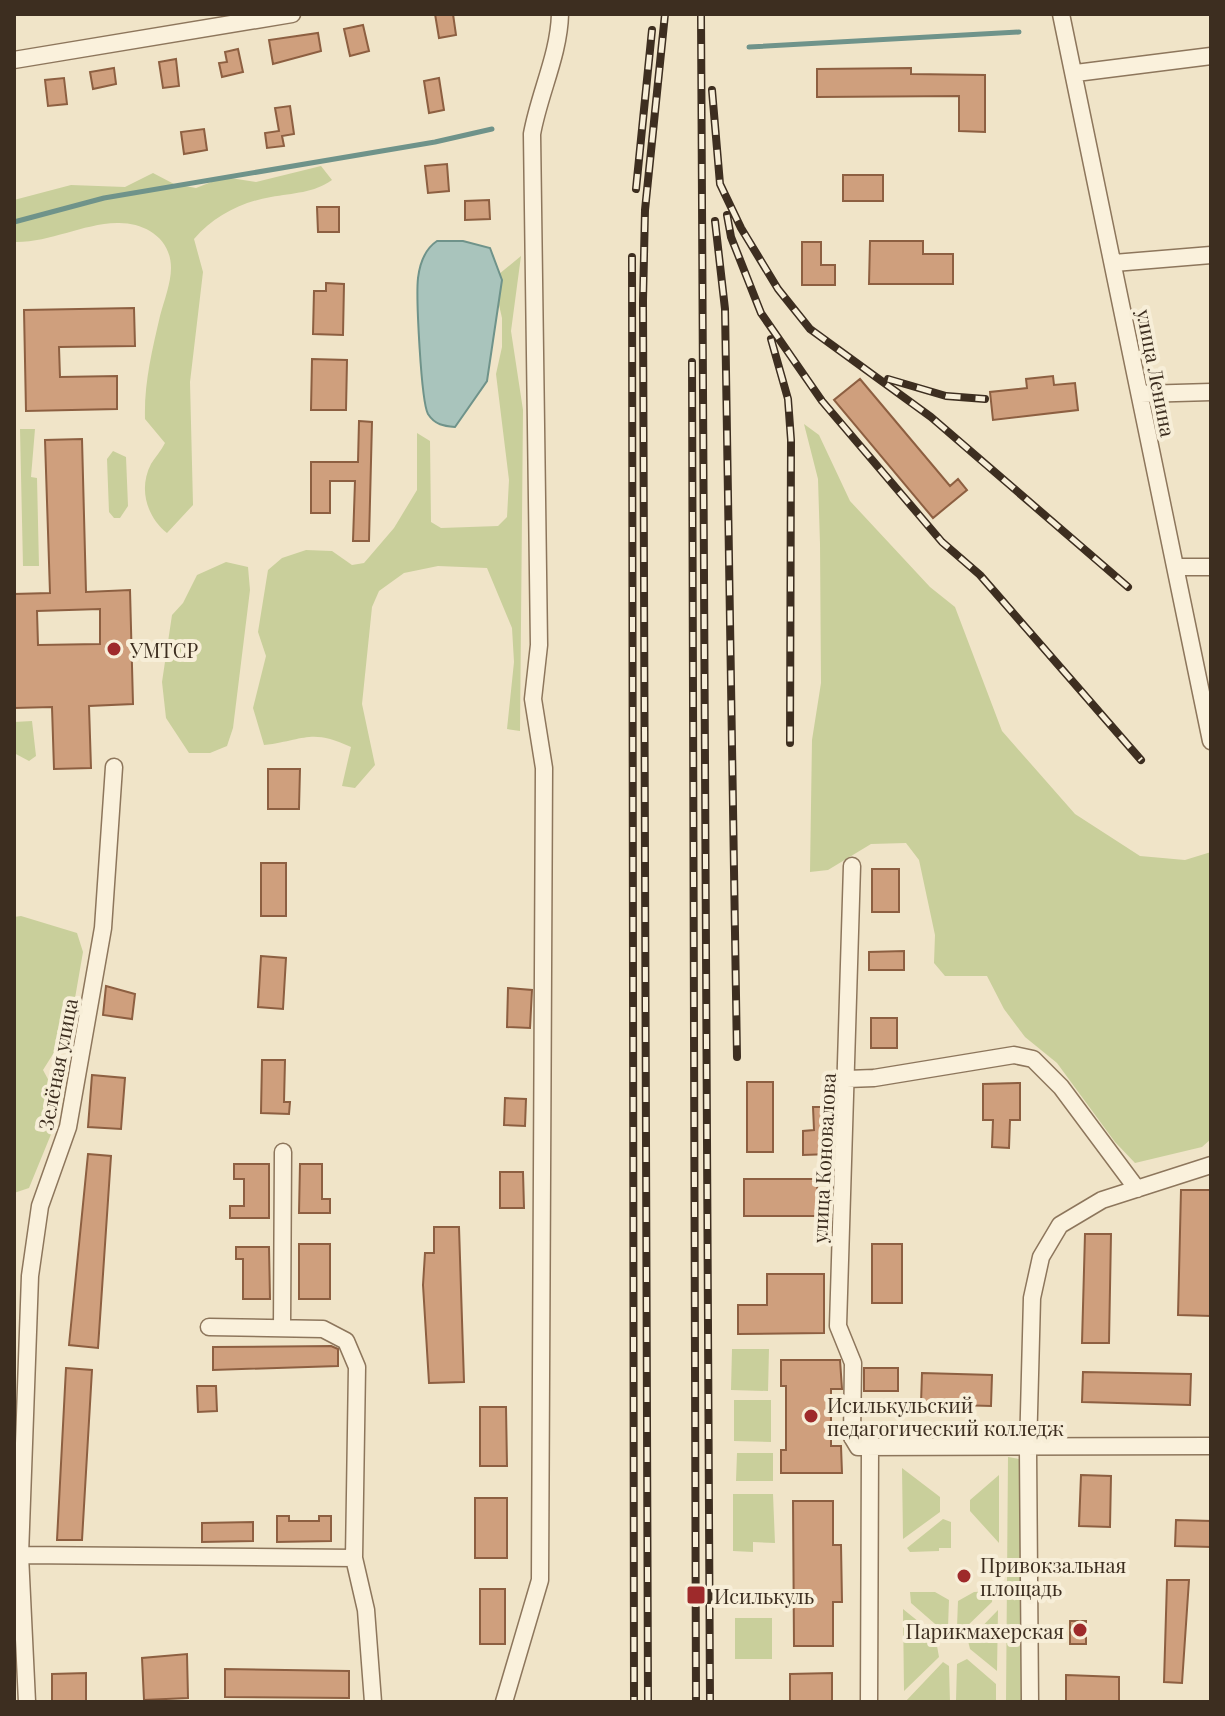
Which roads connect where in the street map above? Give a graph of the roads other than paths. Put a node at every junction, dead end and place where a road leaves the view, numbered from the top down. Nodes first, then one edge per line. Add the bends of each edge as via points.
1 (292, 14) edge
2 (560, 14) edge
3 (1061, 14) edge
4 (1211, 56) edge
5 (14, 60) edge
6 (1076, 73) junction
7 (1211, 255) edge
8 (1114, 263) junction
9 (1211, 392) edge
10 (1141, 394) junction
11 (1176, 567) junction
12 (1211, 567) edge
13 (1211, 741) edge
14 (114, 767) dead end
15 (852, 866) dead end
16 (847, 1079) junction
17 (283, 1152) dead end
18 (1211, 1165) edge
19 (1137, 1189) junction
20 (209, 1327) dead end
21 (282, 1328) junction
22 (1211, 1446) edge
23 (1028, 1447) junction
24 (864, 1448) junction
25 (20, 1555) junction
26 (354, 1558) junction
27 (27, 1702) edge
28 (373, 1702) edge
29 (504, 1702) edge
30 (869, 1702) edge
31 (1030, 1702) edge

1 - 5 street
2 - 29 street via 559,38 532,134 539,645 533,699 545,799 540,1580
3 - 6 street, улица Ленина
4 - 6 street
6 - 8 street, улица Ленина
7 - 8 street
8 - 10 street, улица Ленина
9 - 10 street
10 - 11 street, улица Ленина
11 - 12 street
11 - 13 street, улица Ленина
14 - 25 street, Зелёная улица via 103,928 68,1127 40,1206 30,1276
15 - 16 street, улица Коновалова
16 - 19 street via 1014,1055 1033,1059 1061,1087
16 - 24 street, улица Коновалова via 838,1326 853,1363 852,1437
17 - 21 street
18 - 19 street
19 - 23 street via 1102,1200 1060,1225 1041,1257 1032,1298
20 - 21 street
21 - 26 street via 323,1329 346,1341 357,1367
22 - 23 street
23 - 24 street
23 - 31 street
24 - 30 street, улица Коновалова
25 - 26 street
25 - 27 street, Зелёная улица
26 - 28 street via 366,1610

